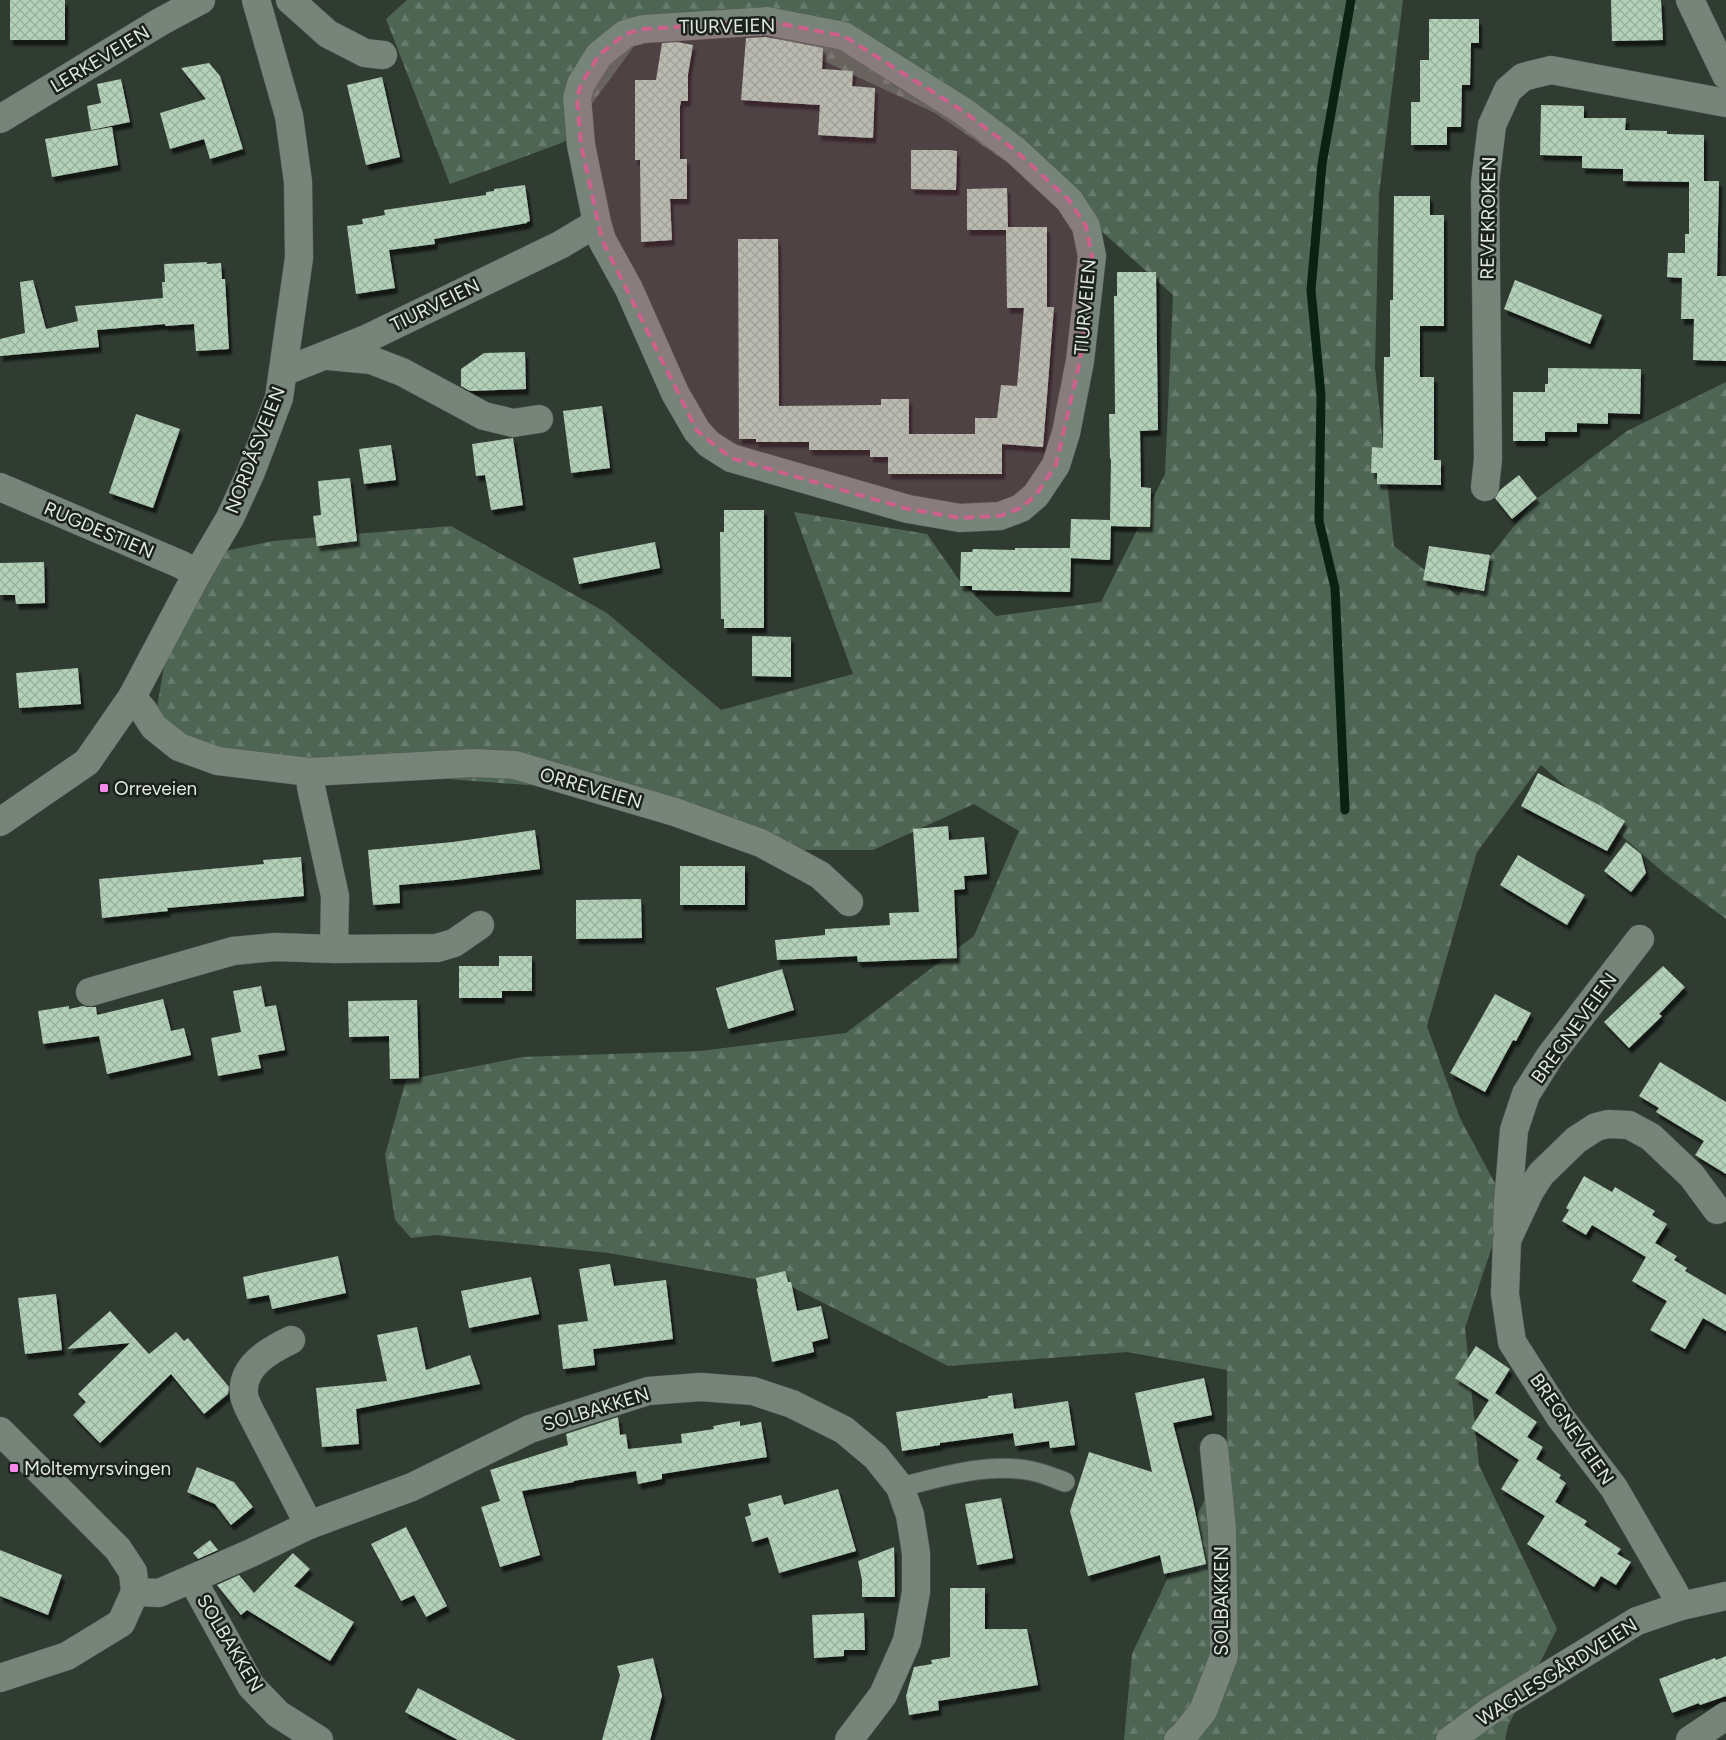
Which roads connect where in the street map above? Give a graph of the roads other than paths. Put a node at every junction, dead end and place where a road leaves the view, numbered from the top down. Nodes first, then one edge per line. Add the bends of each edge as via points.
1 (201, 0) edge
2 (256, 0) edge
3 (290, 0) edge
4 (1690, 0) edge
5 (383, 55) dead end
6 (1726, 75) edge
7 (1726, 103) edge
8 (0, 119) edge
9 (597, 223) junction
10 (325, 355) junction
11 (283, 372) junction
12 (540, 420) dead end
13 (0, 487) edge
14 (1485, 487) dead end
15 (197, 574) junction
16 (132, 697) junction
17 (310, 772) junction
18 (0, 822) edge
19 (849, 902) dead end
20 (480, 925) dead end
21 (1640, 939) dead end
22 (334, 949) junction
23 (90, 992) dead end
24 (1717, 1210) dead end
25 (1507, 1240) junction
26 (291, 1340) dead end
27 (0, 1431) edge
28 (1214, 1448) dead end
29 (1065, 1482) dead end
30 (900, 1487) junction
31 (309, 1525) junction
32 (194, 1578) junction
33 (135, 1592) junction
34 (1726, 1596) edge
35 (1681, 1606) junction
36 (0, 1678) edge
37 (1726, 1716) edge
38 (319, 1740) edge
39 (849, 1740) edge
40 (1178, 1740) edge
41 (1450, 1740) edge
42 (1690, 1740) edge

1 - 8 street, LERKEVEIEN
2 - 11 street, NORDÅSVEIEN via 289,116 298,182 299,258
3 - 5 street via 328,34 365,53
4 - 6 street
7 - 14 street, REVEKROKEN via 1551,70 1523,77 1508,90 1492,125 1485,183 1488,459
9 - 9 street, TIURVEIEN via 581,146 577,98 581,84 599,55 625,34 643,29 767,21 844,36 962,111 1015,150 1069,200 1086,226 1092,256 1080,361 1066,433 1056,465 1036,495 1022,508 1000,516 960,518 908,509 731,458 709,444 697,431 675,394 629,289 602,240
9 - 10 street, TIURVEIEN via 560,245 366,339
10 - 11 street, TIURVEIEN
10 - 12 street, TIURVEIEN via 371,360 402,372 484,416 513,422
11 - 15 street, NORDÅSVEIEN via 278,398 250,472 230,518
13 - 15 street, RUGDESTIEN
15 - 16 street, NORDÅSVEIEN
16 - 17 street, ORREVEIEN via 154,726 179,747 218,761
16 - 18 street, NORDÅSVEIEN via 87,762
17 - 19 street, ORREVEIEN via 474,763 515,765 675,812 761,843 820,875
17 - 22 street via 334,896
20 - 22 street via 454,943 437,948
21 - 25 street, BREGNEVEIEN via 1550,1056 1526,1094 1514,1130
22 - 23 street via 275,946 233,951
24 - 25 street, BREGNEVEIEN via 1692,1176 1650,1137 1630,1125 1608,1124 1596,1127 1576,1140 1541,1174
25 - 35 street, BREGNEVEIEN via 1505,1294 1512,1342 1560,1417 1614,1488
26 - 31 street via 271,1349 252,1367 245,1378 244,1394
27 - 33 street via 118,1548 133,1572
28 - 40 street, SOLBAKKEN via 1222,1528 1224,1656 1203,1712
29 - 30 lane via 1032,1471 1001,1468 972,1470
30 - 31 street, SOLBAKKEN via 876,1457 844,1430 792,1404 753,1391 701,1387 648,1391 530,1429 412,1487
30 - 39 street, SOLBAKKEN via 910,1515 916,1553 916,1592 906,1641 883,1695
31 - 32 street, SOLBAKKEN
32 - 33 street, SOLBAKKEN via 159,1593
32 - 38 street, SOLBAKKEN via 251,1686 278,1714
33 - 36 street via 121,1623 67,1656
34 - 35 street, WAGLESGÅRDVEIEN
35 - 41 street, WAGLESGÅRDVEIEN via 1637,1621
37 - 42 street

